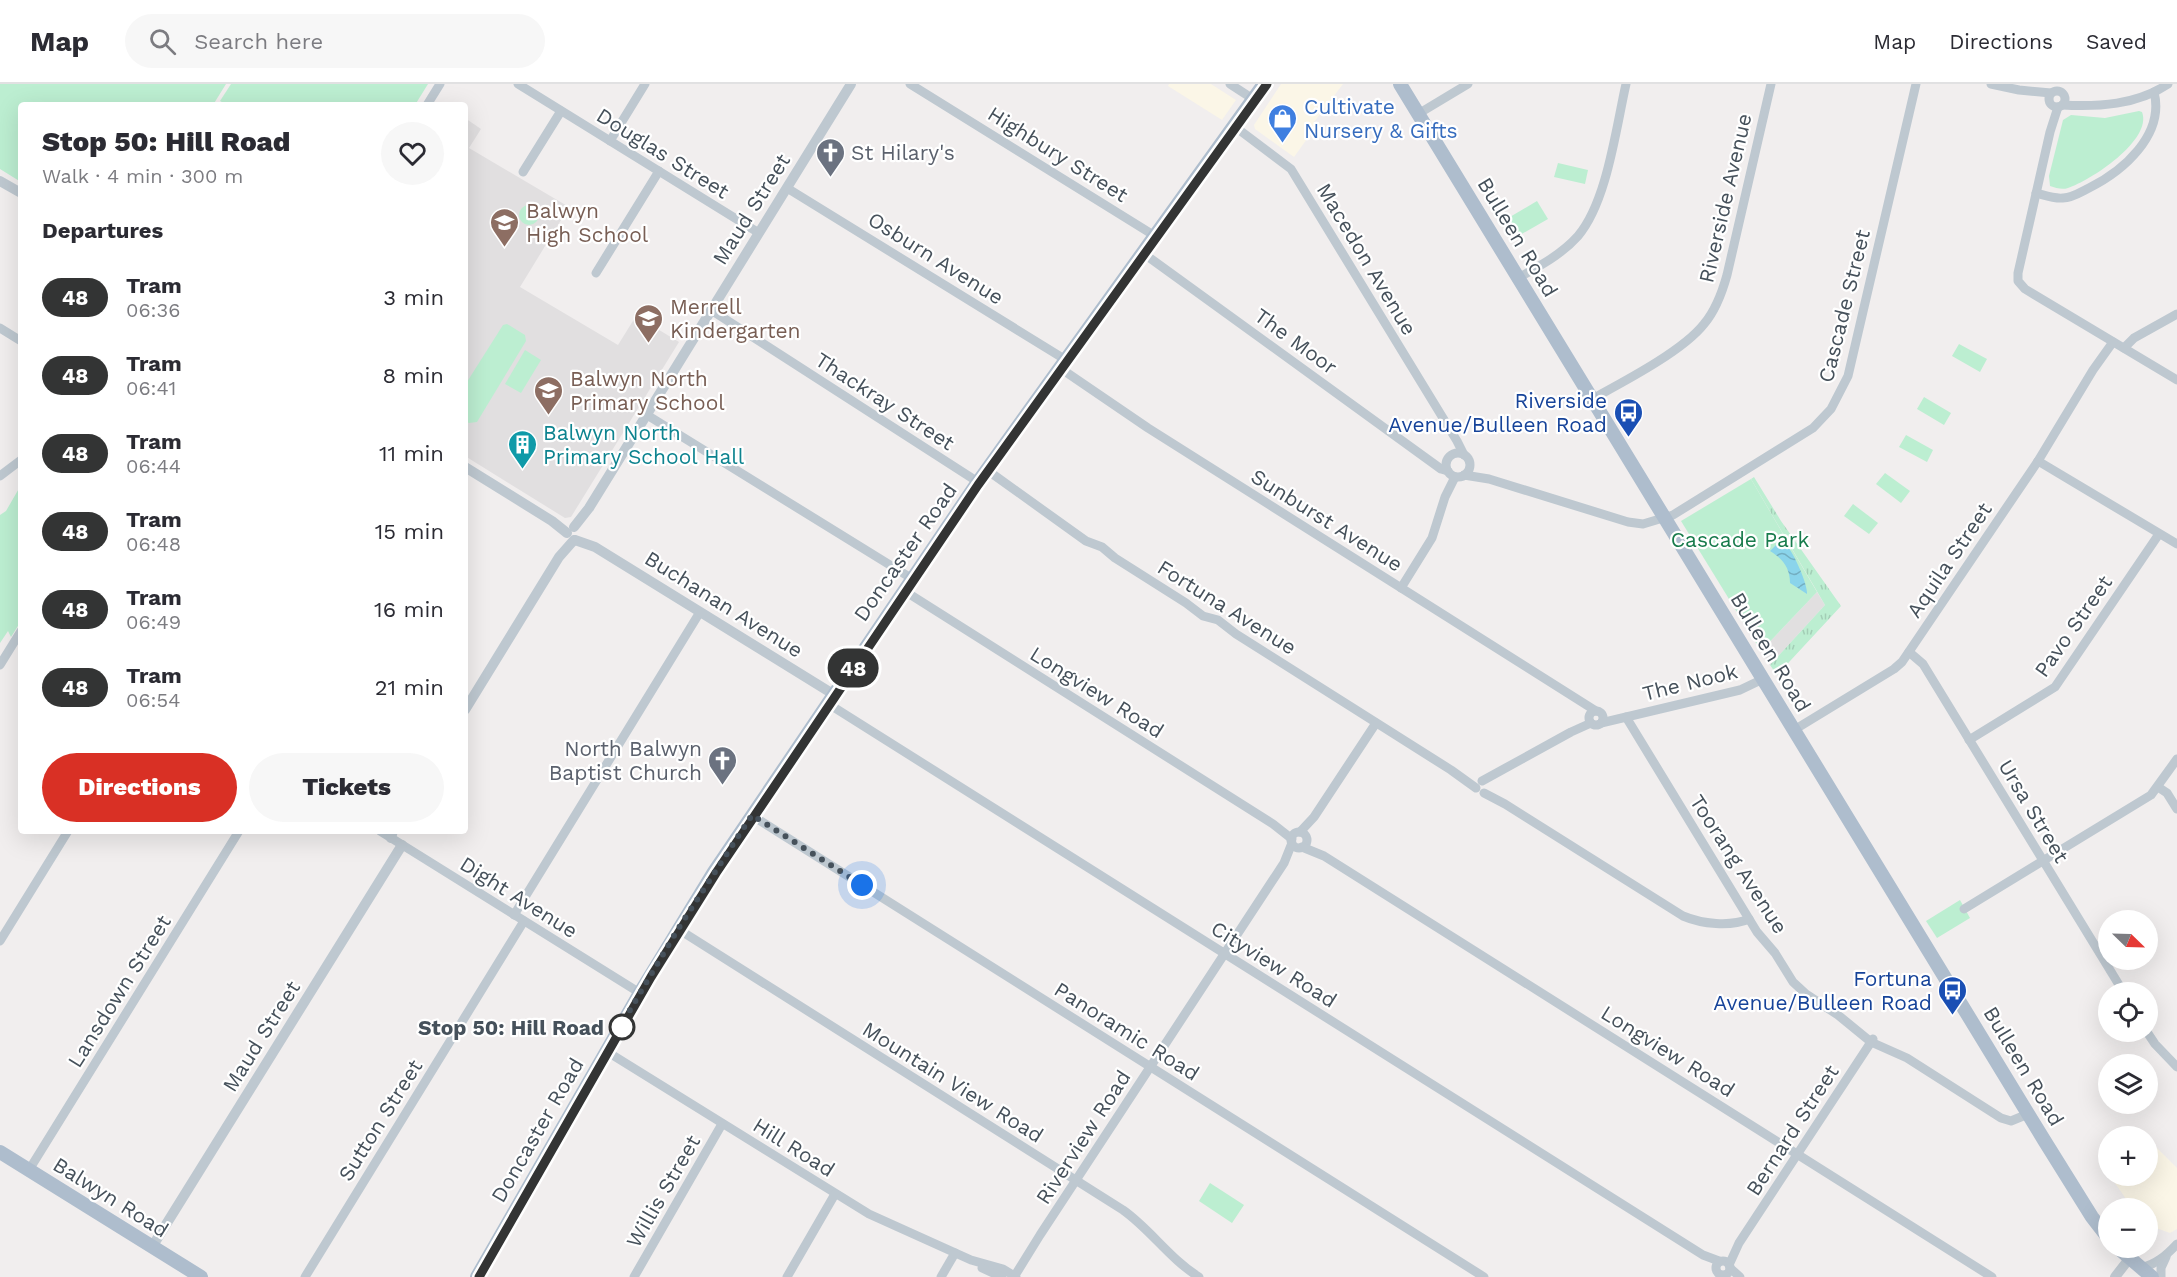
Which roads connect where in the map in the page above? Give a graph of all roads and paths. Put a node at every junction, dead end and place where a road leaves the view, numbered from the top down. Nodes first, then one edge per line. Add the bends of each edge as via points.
1 (440, 84) edge
2 (518, 84) edge
3 (645, 84) edge
4 (851, 84) edge
5 (910, 84) edge
6 (1230, 84) edge
7 (1264, 84) edge
8 (1400, 84) edge
9 (1468, 84) edge
10 (1626, 84) edge
11 (1771, 84) edge
12 (1916, 84) edge
13 (1991, 84) edge
14 (2168, 84) edge
15 (2154, 92) junction
16 (2057, 96) edge
17 (1253, 99) junction
18 (429, 102) edge
19 (561, 111) junction
20 (1418, 114) junction
21 (1234, 126) junction
22 (610, 141) junction
23 (659, 171) junction
24 (523, 172) dead end
25 (0, 180) edge
26 (787, 188) junction
27 (18, 191) edge
28 (2036, 193) junction
29 (759, 233) junction
30 (1155, 236) junction
31 (1143, 253) junction
32 (596, 273) dead end
33 (1518, 278) junction
34 (711, 310) junction
35 (2177, 314) edge
36 (0, 328) edge
37 (18, 338) edge
38 (2111, 340) junction
39 (2124, 348) junction
40 (1063, 364) junction
41 (2177, 380) edge
42 (1592, 399) junction
43 (647, 415) junction
44 (1462, 457) junction
45 (2038, 461) junction
46 (18, 462) edge
47 (468, 469) edge
48 (987, 470) junction
49 (1452, 472) junction
50 (0, 476) edge
51 (1489, 479) junction
52 (978, 482) junction
53 (1664, 517) junction
54 (574, 533) junction
55 (2159, 534) junction
56 (2177, 544) edge
57 (911, 578) junction
58 (1401, 588) junction
59 (903, 591) junction
60 (700, 612) junction
61 (18, 637) edge
62 (1909, 652) junction
63 (0, 665) edge
64 (1763, 679) junction
65 (830, 698) junction
66 (468, 705) edge
67 (1626, 717) junction
68 (1595, 718) junction
69 (1376, 723) junction
70 (1794, 730) junction
71 (1970, 740) junction
72 (2177, 759) edge
73 (1482, 786) junction
74 (2158, 787) junction
75 (2177, 809) edge
76 (752, 815) junction
77 (66, 834) edge
78 (237, 834) edge
79 (388, 834) edge
80 (1299, 840) junction
81 (402, 845) junction
82 (2043, 861) junction
83 (1964, 909) dead end
84 (514, 915) junction
85 (1749, 919) junction
86 (524, 921) junction
87 (678, 929) junction
88 (0, 941) edge
89 (1225, 954) junction
90 (2117, 982) edge
91 (640, 993) junction
92 (1873, 1039) junction
93 (2154, 1042) edge
94 (606, 1052) junction
95 (1150, 1067) junction
96 (2177, 1067) edge
97 (2028, 1114) junction
98 (722, 1124) junction
99 (0, 1152) edge
100 (1798, 1154) junction
101 (29, 1170) junction
102 (1076, 1180) junction
103 (835, 1194) junction
104 (2098, 1224) edge
105 (2177, 1244) edge
106 (152, 1247) junction
107 (954, 1253) junction
108 (2168, 1255) junction
109 (2129, 1259) joint
110 (2141, 1268) junction
111 (1723, 1270) edge
112 (1010, 1276) edge
113 (201, 1277) edge
114 (305, 1277) edge
115 (477, 1277) edge
116 (634, 1277) edge
117 (788, 1277) edge
118 (940, 1277) edge
119 (1199, 1277) edge
120 (1484, 1277) edge
121 (1740, 1277) edge
122 (1992, 1277) edge
123 (2115, 1277) edge
124 (2152, 1277) edge
125 (2161, 1277) edge

1 - 18 street
2 - 19 street, Douglas Street
3 - 22 street
4 - 26 street, Maud Street
5 - 30 street, Highbury Street
6 - 17 street
7 - 17 main road, Doncaster Road
8 - 20 main road, Bulleen Road
9 - 20 street
10 - 33 street via 1602,188 1586,226 1567,247
11 - 42 street, Riverside Avenue via 1728,275 1714,309 1703,326 1682,344
12 - 53 street, Cascade Street via 1853,357 1839,396 1823,419 1800,437
13 - 16 street
14 - 15 street
15 - 16 street via 2132,100 2099,104
15 - 28 street via 2156,110 2149,131 2127,162 2072,196
16 - 28 street
17 - 21 main road, Doncaster Road
19 - 22 street, Douglas Street
19 - 24 street
20 - 33 main road, Bulleen Road
21 - 30 main road, Doncaster Road
21 - 44 street, Macedon Avenue via 1291,169 1450,429
22 - 23 street, Douglas Street
23 - 29 street, Douglas Street
23 - 32 street
25 - 27 street
26 - 29 street, Maud Street
26 - 40 street, Osburn Avenue
28 - 38 street via 2018,281 2025,289
29 - 34 street, Maud Street
30 - 31 main road, Doncaster Road
31 - 40 main road, Doncaster Road
31 - 49 street, The Moor via 1441,470
33 - 42 main road, Bulleen Road
34 - 43 street, Maud Street
34 - 52 street, Thackray Street
35 - 39 street via 2134,338
36 - 37 street
38 - 39 street
38 - 45 street, Aquila Street
39 - 41 street
40 - 48 main road, Doncaster Road
40 - 58 street, Sunburst Avenue via 1148,429
42 - 53 main road, Bulleen Road
43 - 54 street, Maud Street
43 - 57 street
44 - 49 street via 1449,457
44 - 49 street via 1468,470
44 - 51 street, Macedon Avenue
45 - 55 street
45 - 62 street, Aquila Street
46 - 50 street
47 - 54 street, Buchanan Avenue
48 - 52 main road, Doncaster Road
48 - 69 street, Fortuna Avenue via 1086,541 1098,545 1203,616 1218,620
49 - 51 street, Macedon Avenue
49 - 58 street via 1432,537
51 - 53 street, Macedon Avenue via 1635,524
52 - 57 main road, Doncaster Road
53 - 64 main road, Bulleen Road
54 - 60 street, Buchanan Avenue
54 - 66 street, Maud Street
55 - 56 street
55 - 71 street, Pavo Street via 2055,687
57 - 59 main road, Doncaster Road
58 - 68 street, Sunburst Avenue via 1578,700
59 - 65 main road, Doncaster Road
59 - 80 street, Longview Road
60 - 65 street, Buchanan Avenue
60 - 84 street
61 - 63 street
62 - 70 street, Aquila Street via 1894,669
62 - 71 street, Ursa Street via 1923,664
64 - 67 street, The Nook via 1740,690
64 - 70 main road, Bulleen Road
65 - 76 main road, Doncaster Road
65 - 89 street, Cityview Road
67 - 68 street, The Nook
67 - 85 street, Toorang Avenue
68 - 73 street
69 - 73 street, Fortuna Avenue
69 - 80 street, Riverview Road
70 - 97 main road, Bulleen Road
71 - 82 street, Ursa Street
72 - 74 street
73 - 85 street, Fortuna Avenue via 1683,916 1725,923
74 - 75 street
74 - 82 street
76 - 87 main road, Doncaster Road
76 - 95 street, Panoramic Road
77 - 88 street
78 - 101 street, Lansdown Street
79 - 81 street, Dight Avenue
80 - 89 street, Riverview Road
80 - 100 street, Longview Road
81 - 84 street, Dight Avenue
81 - 106 street, Maud Street
82 - 83 street
82 - 90 street, Ursa Street
84 - 86 street, Dight Avenue
85 - 92 street, Toorang Avenue via 1796,986 1857,1024
86 - 91 street, Dight Avenue
86 - 114 street, Sutton Street
87 - 91 main road, Doncaster Road
87 - 102 street, Mountain View Road
89 - 95 street, Riverview Road
89 - 111 street, Cityview Road
91 - 94 main road, Doncaster Road
92 - 97 street, Toorang Avenue via 1892,1046 2005,1120 2014,1121
92 - 100 street, Bernard Street
93 - 96 street
94 - 98 street, Hill Road
94 - 115 main road, Doncaster Road
95 - 102 street, Riverview Road
95 - 120 street, Panoramic Road
97 - 104 main road, Bulleen Road
98 - 103 street, Hill Road
98 - 116 street, Willis Street
99 - 101 main road, Balwyn Road
100 - 111 street, Bernard Street
100 - 122 street, Longview Road
101 - 106 main road, Balwyn Road
102 - 112 street, Riverview Road
102 - 119 street, Mountain View Road via 1140,1223
103 - 107 street, Hill Road
103 - 117 street
105 - 108 street
106 - 113 main road, Balwyn Road
107 - 112 street, Hill Road via 985,1270
107 - 118 street
108 - 110 street
108 - 125 street
109 - 110 main road
109 - 123 street
110 - 124 main road
111 - 121 street, Cityview Road

